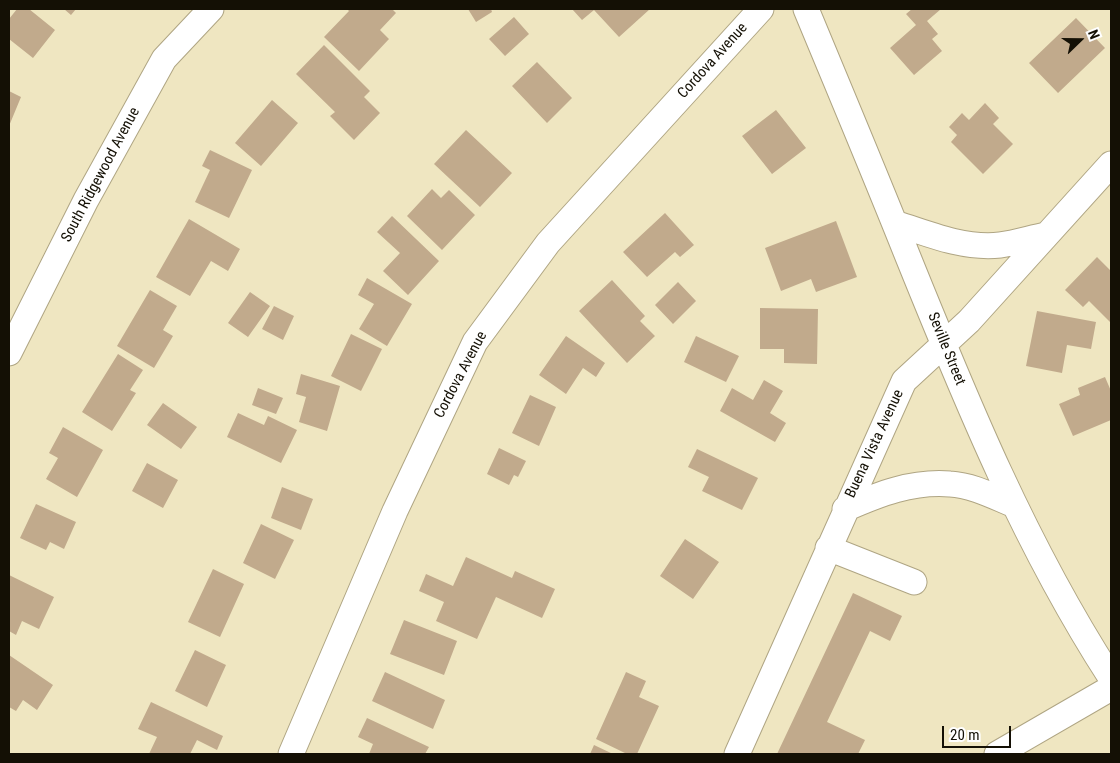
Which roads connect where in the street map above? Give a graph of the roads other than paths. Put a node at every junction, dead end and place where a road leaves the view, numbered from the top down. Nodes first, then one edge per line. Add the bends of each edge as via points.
1 (210, 9) edge
2 (761, 9) edge
3 (806, 9) edge
4 (1111, 164) edge
5 (894, 223) junction
6 (1046, 235) junction
7 (944, 344) junction
8 (9, 353) edge
9 (1012, 504) junction
10 (845, 509) junction
11 (828, 548) junction
12 (914, 582) dead end
13 (1111, 678) edge
14 (1111, 688) edge
15 (291, 754) edge
16 (737, 754) edge
17 (997, 754) edge

1 - 8 street, South Ridgewood Avenue via 164,59 86,200
2 - 15 street, Cordova Avenue via 548,243 475,342 394,511
3 - 5 street, Seville Street
4 - 6 street, Buena Vista Avenue
5 - 6 street via 973,245 999,245
5 - 7 street, Seville Street
6 - 7 street, Buena Vista Avenue
7 - 9 street, Seville Street
7 - 10 street, Buena Vista Avenue via 904,381
9 - 10 street via 951,484 918,485 887,491
9 - 13 street, Seville Street
10 - 11 street, Buena Vista Avenue
11 - 12 street
11 - 16 street, Buena Vista Avenue
14 - 17 street

